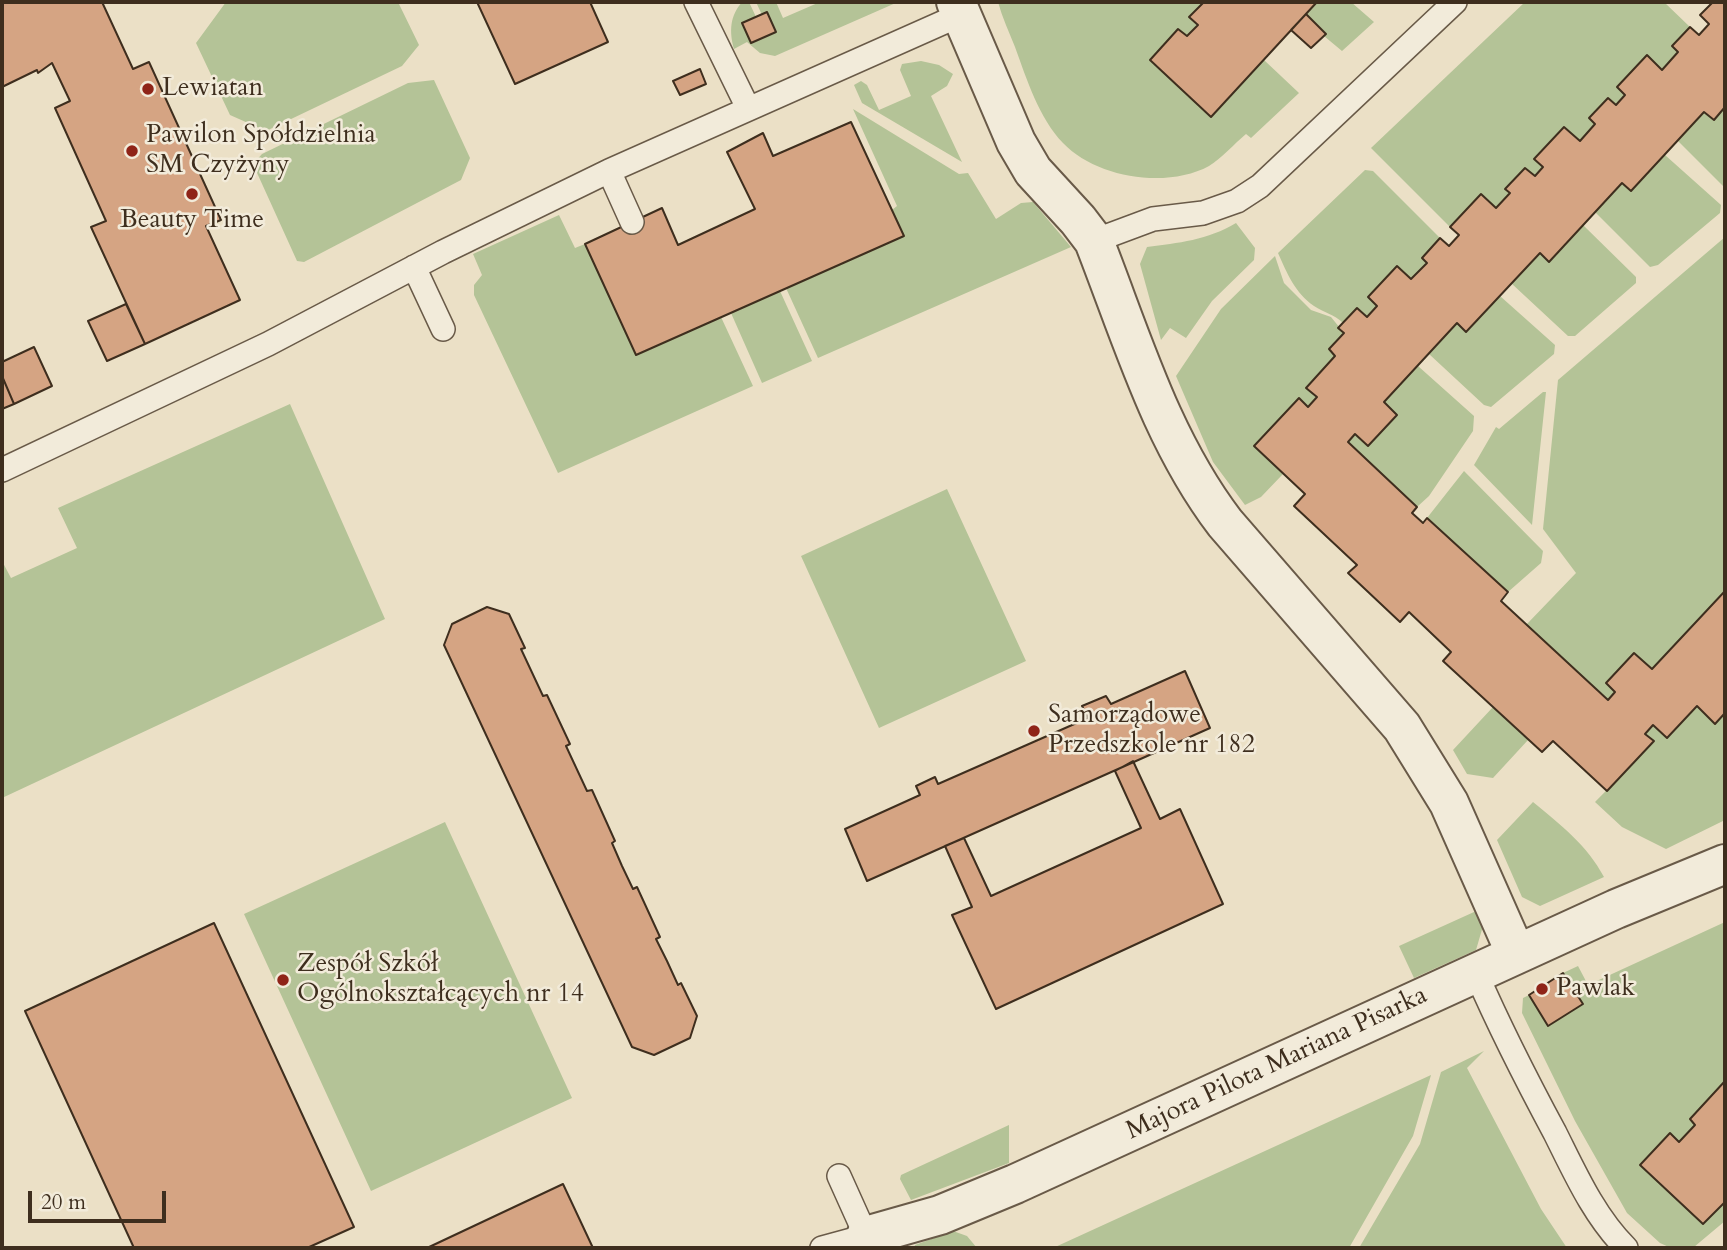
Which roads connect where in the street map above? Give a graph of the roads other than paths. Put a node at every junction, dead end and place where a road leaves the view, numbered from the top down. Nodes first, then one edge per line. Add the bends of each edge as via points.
1 (696, 2) edge
2 (1455, 2) edge
3 (958, 8) edge
4 (748, 108) junction
5 (609, 171) junction
6 (632, 222) dead end
7 (1094, 241) junction
8 (414, 267) junction
9 (443, 329) dead end
10 (2, 470) edge
11 (1725, 864) edge
12 (1516, 954) junction
13 (1476, 973) junction
14 (839, 1175) dead end
15 (866, 1236) junction
16 (822, 1248) edge
17 (1626, 1248) edge

1 - 4 lane
2 - 7 lane via 1260,186 1237,201 1203,213 1153,219
3 - 4 lane
3 - 7 street via 1027,161
4 - 5 lane
5 - 6 lane
5 - 8 lane
7 - 12 street via 1165,425 1203,494 1402,727 1449,803
8 - 9 lane
8 - 10 lane via 268,344
11 - 12 street, Majora Pilota Mariana Pisarka
12 - 13 street, Majora Pilota Mariana Pisarka
13 - 15 street, Majora Pilota Mariana Pisarka via 1015,1184 940,1215
13 - 17 lane via 1503,1035 1584,1189
14 - 15 lane
15 - 16 lane, Majora Pilota Mariana Pisarka

